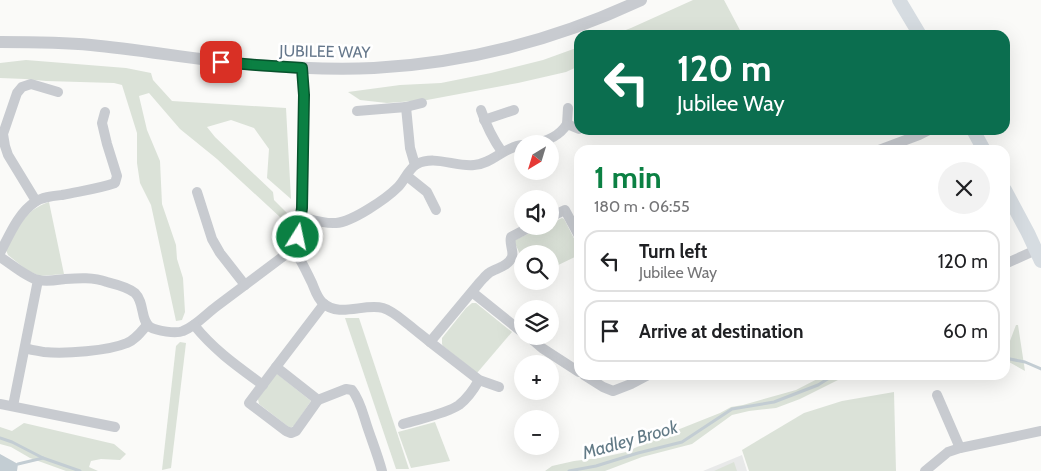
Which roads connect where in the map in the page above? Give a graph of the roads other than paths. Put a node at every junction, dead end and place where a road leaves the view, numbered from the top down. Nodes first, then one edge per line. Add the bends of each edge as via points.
1 (641, 0) edge
2 (899, 0) edge
3 (917, 30) edge
4 (0, 42) edge
5 (302, 68) junction
6 (58, 92) dead end
7 (422, 103) dead end
8 (406, 107) junction
9 (568, 108) dead end
10 (514, 110) dead end
11 (357, 111) dead end
12 (105, 112) dead end
13 (568, 124) junction
14 (574, 127) edge
15 (2, 134) edge
16 (558, 135) edge
17 (919, 135) edge
18 (892, 145) edge
19 (514, 147) edge
20 (502, 152) junction
21 (415, 165) junction
22 (407, 176) junction
23 (197, 192) dead end
24 (1010, 199) edge
25 (36, 201) junction
26 (436, 210) dead end
27 (559, 213) edge
28 (302, 217) junction
29 (574, 227) edge
30 (515, 235) edge
31 (293, 249) junction
32 (0, 255) edge
33 (1038, 256) edge
34 (1010, 263) edge
35 (38, 280) junction
36 (245, 285) junction
37 (472, 292) junction
38 (324, 304) junction
39 (147, 325) junction
40 (194, 325) junction
41 (514, 326) edge
42 (430, 342) junction
43 (538, 345) edge
44 (25, 348) junction
45 (276, 367) junction
46 (574, 369) edge
47 (479, 380) junction
48 (591, 380) edge
49 (639, 380) edge
50 (262, 385) junction
51 (499, 387) dead end
52 (937, 395) dead end
53 (318, 400) junction
54 (0, 404) edge
55 (13, 406) junction
56 (403, 424) dead end
57 (115, 426) dead end
58 (1041, 431) edge
59 (960, 448) junction
60 (382, 471) edge
61 (925, 471) edge

1 - 5 street, JUBILEE WAY via 572,28 459,58 374,68
2 - 3 main road
4 - 5 street, JUBILEE WAY via 92,45
5 - 28 street
6 - 15 street via 31,84 22,87
7 - 8 street
8 - 11 street
8 - 21 street
9 - 13 street
10 - 20 street via 482,115
12 - 25 street via 102,123 117,176 115,183
13 - 14 street
13 - 16 street
15 - 25 street via 8,155
17 - 18 street
19 - 20 street
20 - 21 street via 476,165 433,161
21 - 22 street
22 - 26 street via 427,192
22 - 28 street via 394,191 349,220 328,223
23 - 36 street via 212,239
24 - 33 main road
25 - 32 street via 23,213
27 - 29 street via 565,210
28 - 31 street
30 - 37 street via 510,241 511,258 489,273
31 - 36 street
31 - 38 street
32 - 35 street
33 - 34 street
35 - 39 street via 92,278 132,291 140,300
35 - 44 street
36 - 40 street
37 - 41 street
37 - 42 street
38 - 42 street via 340,309 384,308
38 - 45 street
39 - 40 street via 178,332
39 - 44 street via 128,342 102,350 58,353
40 - 50 street via 231,362
42 - 47 street
43 - 46 street
44 - 55 street
45 - 50 street
45 - 53 street
47 - 51 street
47 - 56 street via 458,405
48 - 49 street via 613,391
50 - 53 street via 249,403 291,433 296,431
52 - 59 street
53 - 60 street via 346,390 356,394
54 - 55 street
55 - 57 street
58 - 59 street
59 - 61 street via 948,452

